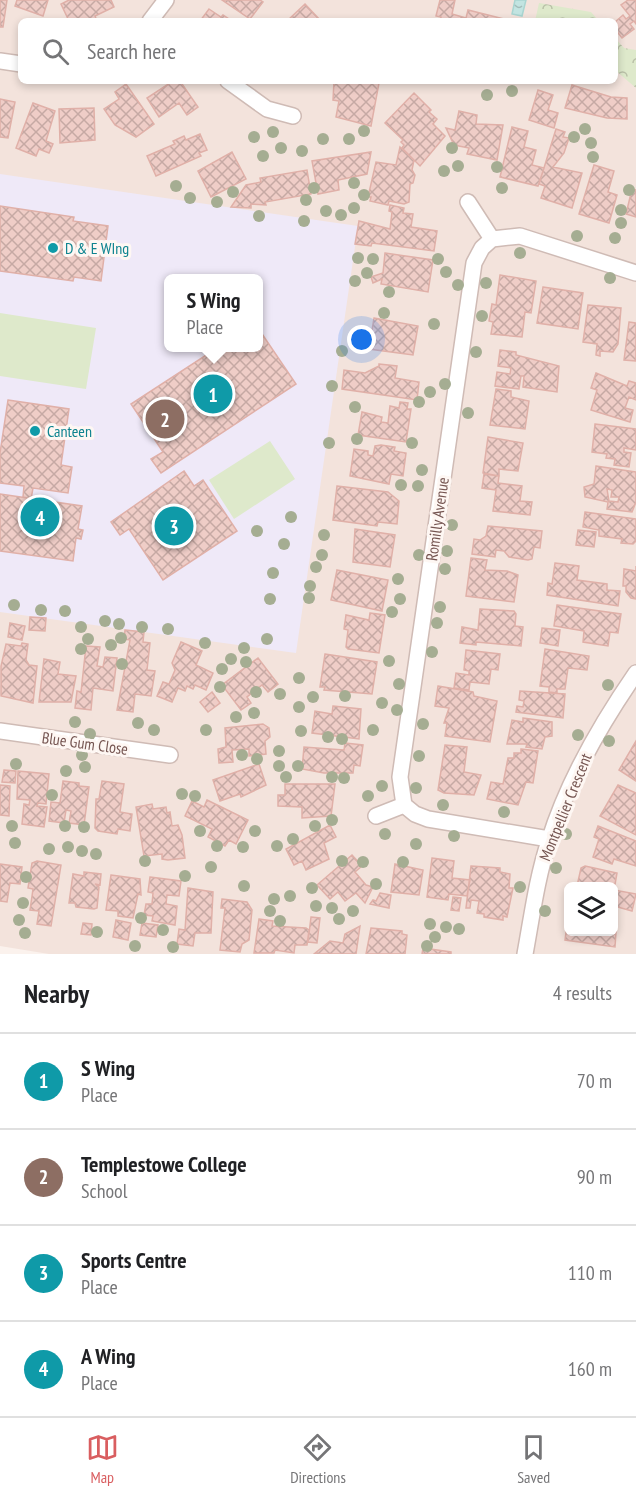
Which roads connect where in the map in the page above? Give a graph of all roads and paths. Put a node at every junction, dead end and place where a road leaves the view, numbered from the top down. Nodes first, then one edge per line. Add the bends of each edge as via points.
1 (166, 0) edge
2 (152, 18) edge
3 (0, 61) edge
4 (18, 64) edge
5 (232, 84) edge
6 (293, 116) dead end
7 (468, 202) dead end
8 (492, 239) junction
9 (636, 273) edge
10 (636, 673) edge
11 (0, 731) edge
12 (170, 755) dead end
13 (404, 805) junction
14 (376, 816) dead end
15 (549, 839) junction
16 (525, 954) edge

1 - 2 street
3 - 4 street
5 - 6 street via 267,109
7 - 8 street
8 - 9 street via 520,236
8 - 13 street, Romilly Avenue via 474,263 400,777
10 - 15 street, Montpellier Crescent via 579,766
11 - 12 street, Blue Gum Close
13 - 14 street
13 - 15 street via 428,819
15 - 16 street, Montpellier Crescent

